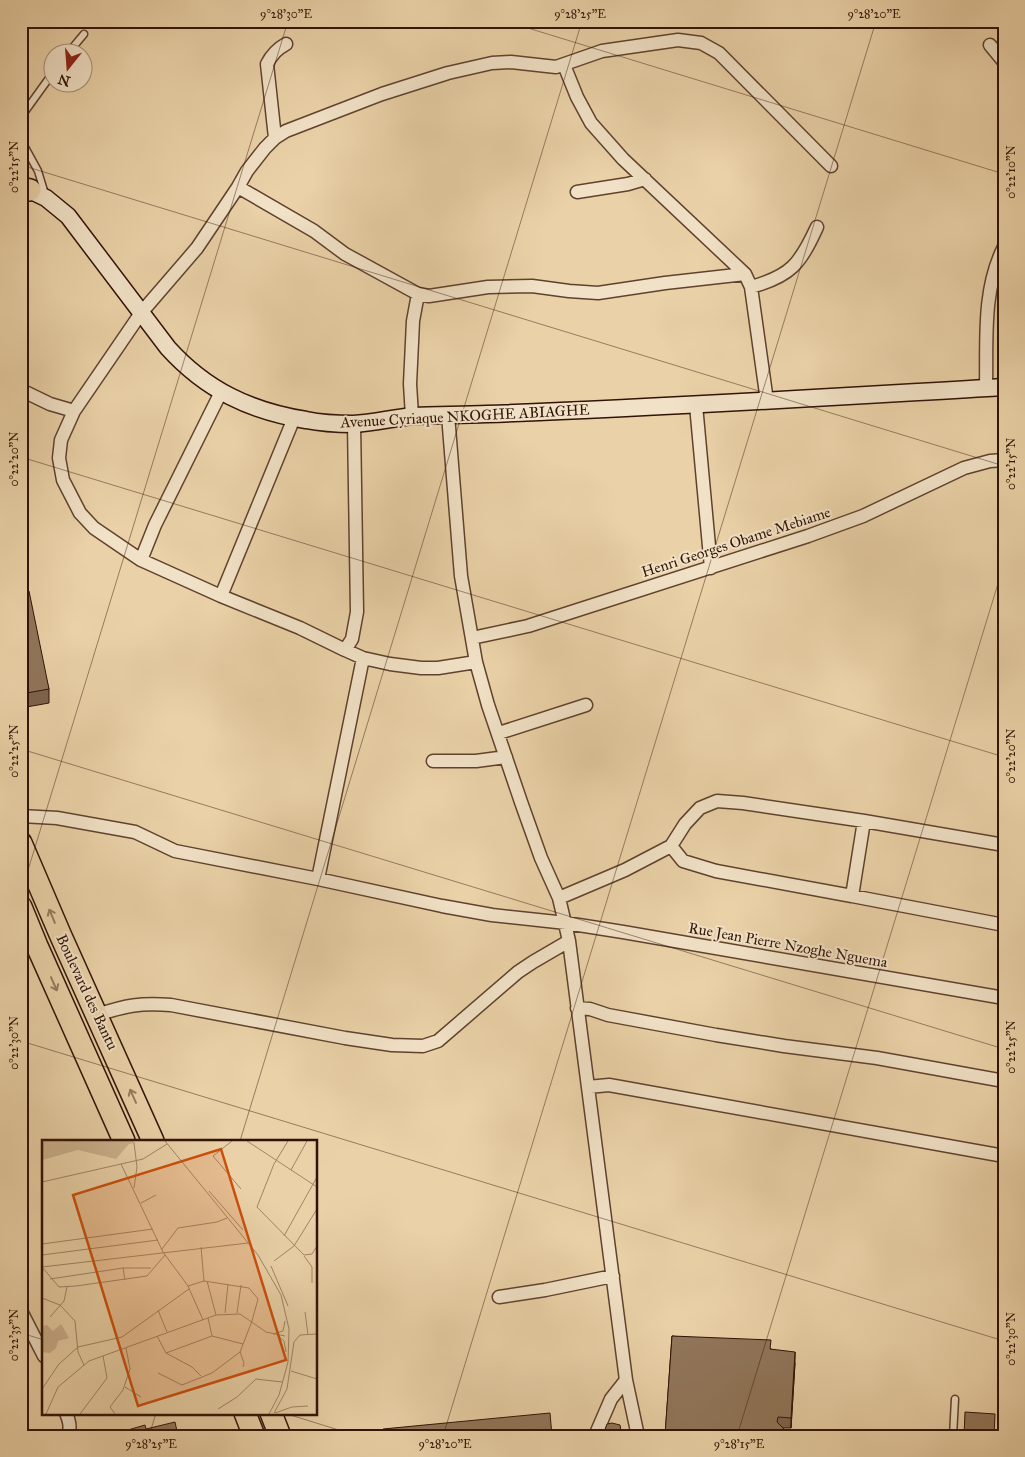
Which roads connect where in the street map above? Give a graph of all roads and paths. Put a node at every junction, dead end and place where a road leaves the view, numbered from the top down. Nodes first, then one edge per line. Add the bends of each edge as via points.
1 (84, 34) dead end
2 (77, 42) edge
3 (286, 44) dead end
4 (990, 45) dead end
5 (1004, 62) edge
6 (564, 65) junction
7 (42, 88) edge
8 (21, 117) edge
9 (275, 138) junction
10 (21, 140) edge
11 (831, 166) dead end
12 (644, 179) junction
13 (238, 187) junction
14 (30, 190) edge
15 (577, 192) dead end
16 (817, 227) dead end
17 (1004, 247) edge
18 (745, 274) junction
19 (751, 287) junction
20 (418, 294) junction
21 (141, 312) junction
22 (1004, 387) edge
23 (986, 388) junction
24 (21, 390) edge
25 (221, 392) junction
26 (767, 401) junction
27 (696, 405) junction
28 (74, 412) junction
29 (448, 415) junction
30 (412, 416) junction
31 (294, 418) junction
32 (354, 424) junction
33 (1004, 460) edge
34 (141, 560) junction
35 (711, 568) junction
36 (221, 596) junction
37 (472, 638) junction
38 (345, 650) junction
39 (363, 658) junction
40 (476, 662) junction
41 (586, 705) dead end
42 (498, 733) junction
43 (506, 757) junction
44 (433, 761) dead end
45 (21, 816) edge
46 (864, 821) junction
47 (21, 843) edge
48 (1004, 845) edge
49 (671, 846) junction
50 (318, 879) junction
51 (852, 896) junction
52 (559, 898) junction
53 (21, 907) edge
54 (566, 923) junction
55 (1004, 925) edge
56 (570, 941) junction
57 (1004, 998) edge
58 (577, 1008) junction
59 (97, 1015) junction
60 (1004, 1081) edge
61 (588, 1087) junction
62 (124, 1140) edge
63 (153, 1140) edge
64 (1004, 1156) edge
65 (613, 1276) junction
66 (499, 1297) dead end
67 (21, 1311) edge
68 (42, 1352) edge
69 (626, 1380) junction
70 (955, 1399) dead end
71 (66, 1414) edge
72 (246, 1414) edge
73 (271, 1414) edge
74 (67, 1436) edge
75 (254, 1436) edge
76 (280, 1436) edge
77 (595, 1436) edge
78 (638, 1436) edge
79 (953, 1436) edge

1 - 2 lane
3 - 9 street via 270,56 267,64
4 - 5 street
6 - 9 street via 492,63 448,73 382,94
6 - 11 street via 602,51 678,40 701,43 719,53
6 - 12 street via 591,123
7 - 8 lane
9 - 13 street
10 - 14 lane via 38,171
12 - 15 street
12 - 18 street
13 - 20 street via 314,231 345,254
13 - 21 street via 197,248
14 - 21 street, Avenue Cyriaque NKOGHE ABIAGHE via 68,216
16 - 19 street via 804,253 786,273 773,281
17 - 23 street via 992,281 987,312
18 - 19 street
18 - 20 street via 598,292 532,286 488,287 428,296
19 - 26 street
20 - 30 street via 413,321
21 - 25 street, Avenue Cyriaque NKOGHE ABIAGHE via 184,365
21 - 28 street
22 - 23 street, Avenue Cyriaque NKOGHE ABIAGHE
23 - 26 street, Avenue Cyriaque NKOGHE ABIAGHE
24 - 28 street
25 - 31 street, Avenue Cyriaque NKOGHE ABIAGHE via 251,407
25 - 34 street
26 - 27 street, Avenue Cyriaque NKOGHE ABIAGHE
27 - 29 street, Avenue Cyriaque NKOGHE ABIAGHE
27 - 35 street
28 - 34 street via 61,440 59,458 63,480 80,513 94,528
29 - 30 street, Avenue Cyriaque NKOGHE ABIAGHE
29 - 37 street via 461,576
30 - 32 street, Avenue Cyriaque NKOGHE ABIAGHE
31 - 32 street, Avenue Cyriaque NKOGHE ABIAGHE
31 - 36 street
32 - 38 street via 357,612 352,639
33 - 35 street, Henri Georges Obame Mebiame via 964,468 863,516
34 - 36 street
35 - 37 street, Henri Georges Obame Mebiame via 528,626
36 - 38 street
37 - 40 street
38 - 39 street
39 - 40 street via 422,668
39 - 50 street
40 - 42 street
41 - 42 street
42 - 43 street
43 - 44 street
43 - 52 street via 541,858
45 - 50 street, Rue Jean Pierre Nzoghe Nguema via 58,818 135,832 175,851
46 - 48 street
46 - 49 street via 717,801 700,808
46 - 51 street
59 -> 47 highway, Boulevard des Bantu
49 - 51 street via 683,861 716,871
49 - 52 street
50 - 54 street, Rue Jean Pierre Nzoghe Nguema via 492,915
51 - 55 street
52 - 54 street
53 -> 62 highway, Boulevard des Bantu
54 - 56 street
54 - 57 street, Rue Jean Pierre Nzoghe Nguema
56 - 58 street
56 - 59 street via 518,972 438,1041 423,1046 345,1038 171,1005 126,1006
58 - 60 street via 784,1046 877,1058
58 - 61 street
63 -> 59 highway, Boulevard des Bantu
61 - 64 street via 609,1085
61 - 65 street
65 - 66 street
65 - 69 street
67 - 68 street
69 - 77 street via 612,1399
69 - 78 street
70 - 79 lane
71 - 74 street via 70,1422
72 - 75 highway
73 - 76 highway

